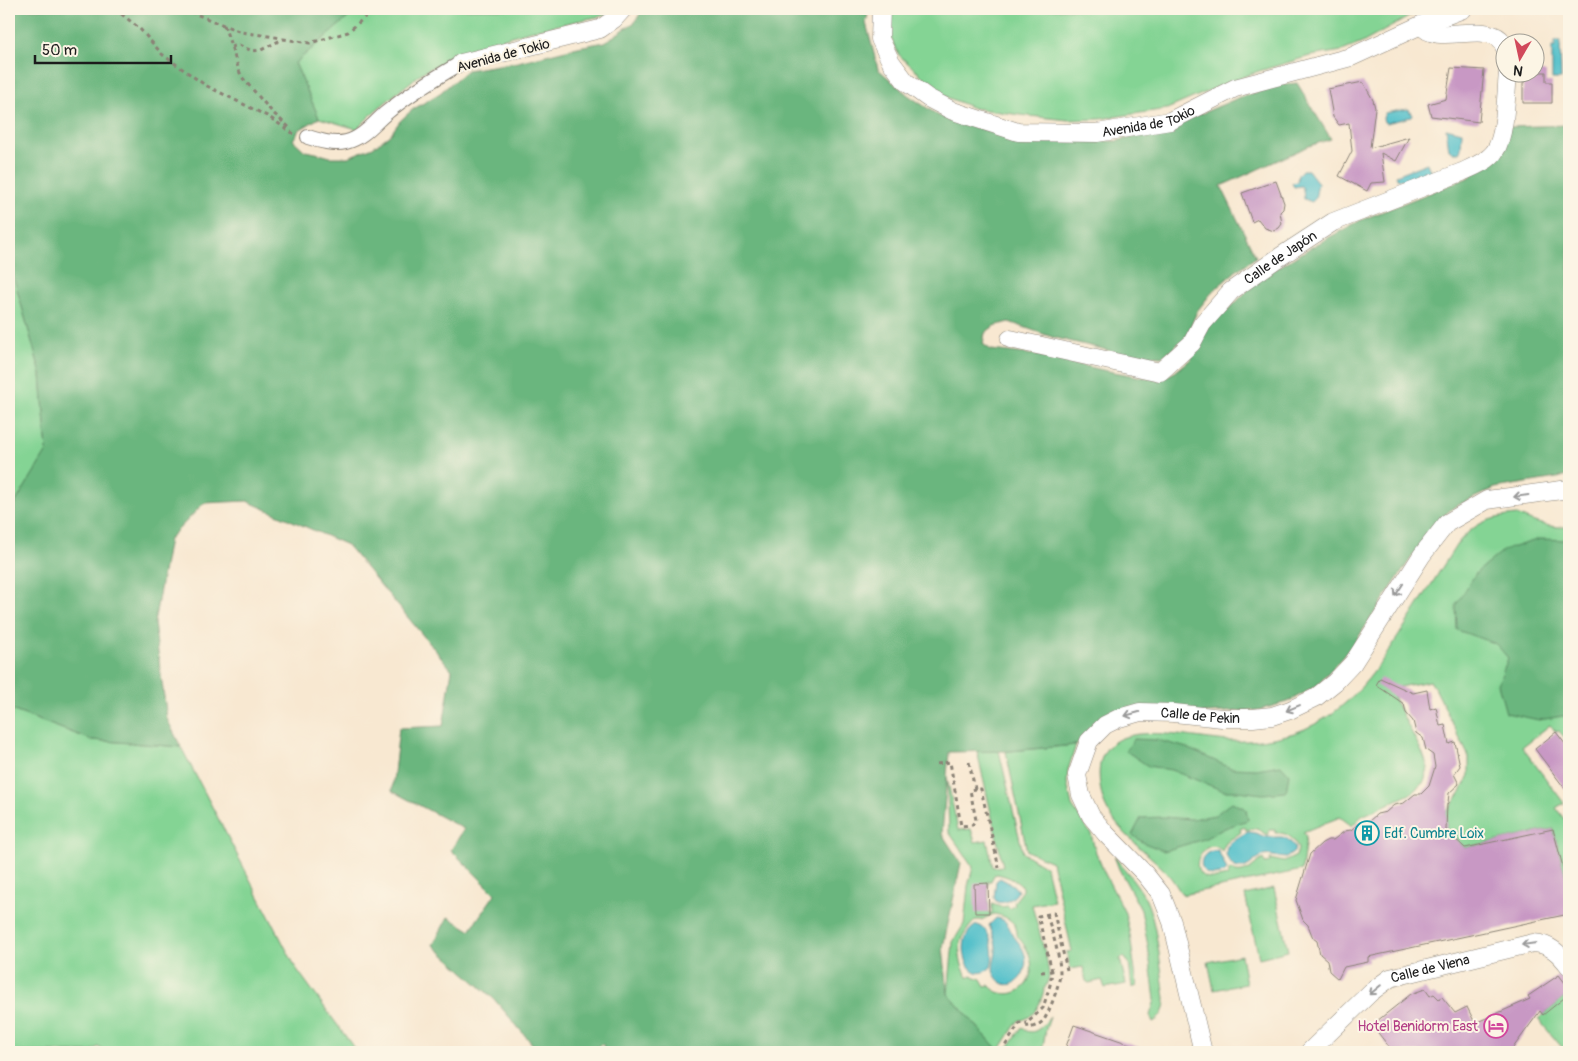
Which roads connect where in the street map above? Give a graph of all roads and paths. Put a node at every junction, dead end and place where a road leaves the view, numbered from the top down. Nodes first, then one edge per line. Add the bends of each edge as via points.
1 (115, 9) edge
2 (183, 9) edge
3 (374, 9) edge
4 (623, 9) edge
5 (880, 9) edge
6 (1463, 9) edge
7 (224, 25) junction
8 (1421, 25) junction
9 (1496, 37) edge
10 (283, 38) junction
11 (231, 46) junction
12 (461, 63) joint
13 (1507, 82) edge
14 (308, 137) dead end
15 (1010, 340) dead end
16 (1569, 489) edge
17 (969, 762) dead end
18 (937, 764) dead end
19 (975, 789) junction
20 (999, 868) dead end
21 (1047, 914) junction
22 (1569, 966) edge
23 (1052, 970) junction
24 (1067, 970) dead end
25 (1041, 972) dead end
26 (1026, 1023) junction
27 (1001, 1052) edge
28 (1204, 1052) edge
29 (1308, 1052) edge

1 - 11 path via 139,28 163,55 205,85 269,117 298,137 241,76
2 - 7 path
3 - 10 path via 348,32 310,42
4 - 12 street, Avenida de Tokio via 600,30
5 - 8 street, Avenida de Tokio via 880,39 906,82 953,110 1018,132 1097,133 1170,121 1235,88 1351,57
6 - 8 street, Avenida de Tokio
7 - 10 path via 241,32
7 - 11 path
8 - 9 street via 1425,31 1435,34 1488,33
10 - 11 path via 252,52 239,45
12 - 14 street, Avenida de Tokio via 429,81 386,113 368,131 346,142 325,143
13 - 15 street, Calle de Japón via 1501,138 1495,152 1462,172 1333,222 1275,260 1231,291 1202,324 1192,343 1160,372
16 -> 28 street, Calle de Pekin via 1487,500 1447,523 1422,555 1353,663 1315,698 1272,716 1253,718 1140,712 1105,725 1089,741 1077,775 1082,795 1091,816 1161,894 1172,922
17 - 19 path
18 - 19 path via 950,762 961,826 972,825 976,820 970,790
19 - 20 path via 980,788
21 - 23 path via 1038,916
21 - 24 path via 1054,914
21 - 26 path via 1060,975 1043,1021 1028,1028
22 -> 29 street, Calle de Viena via 1552,948 1533,943 1390,978
23 - 25 path
23 - 26 path via 1043,1008
26 - 27 path via 1020,1023

